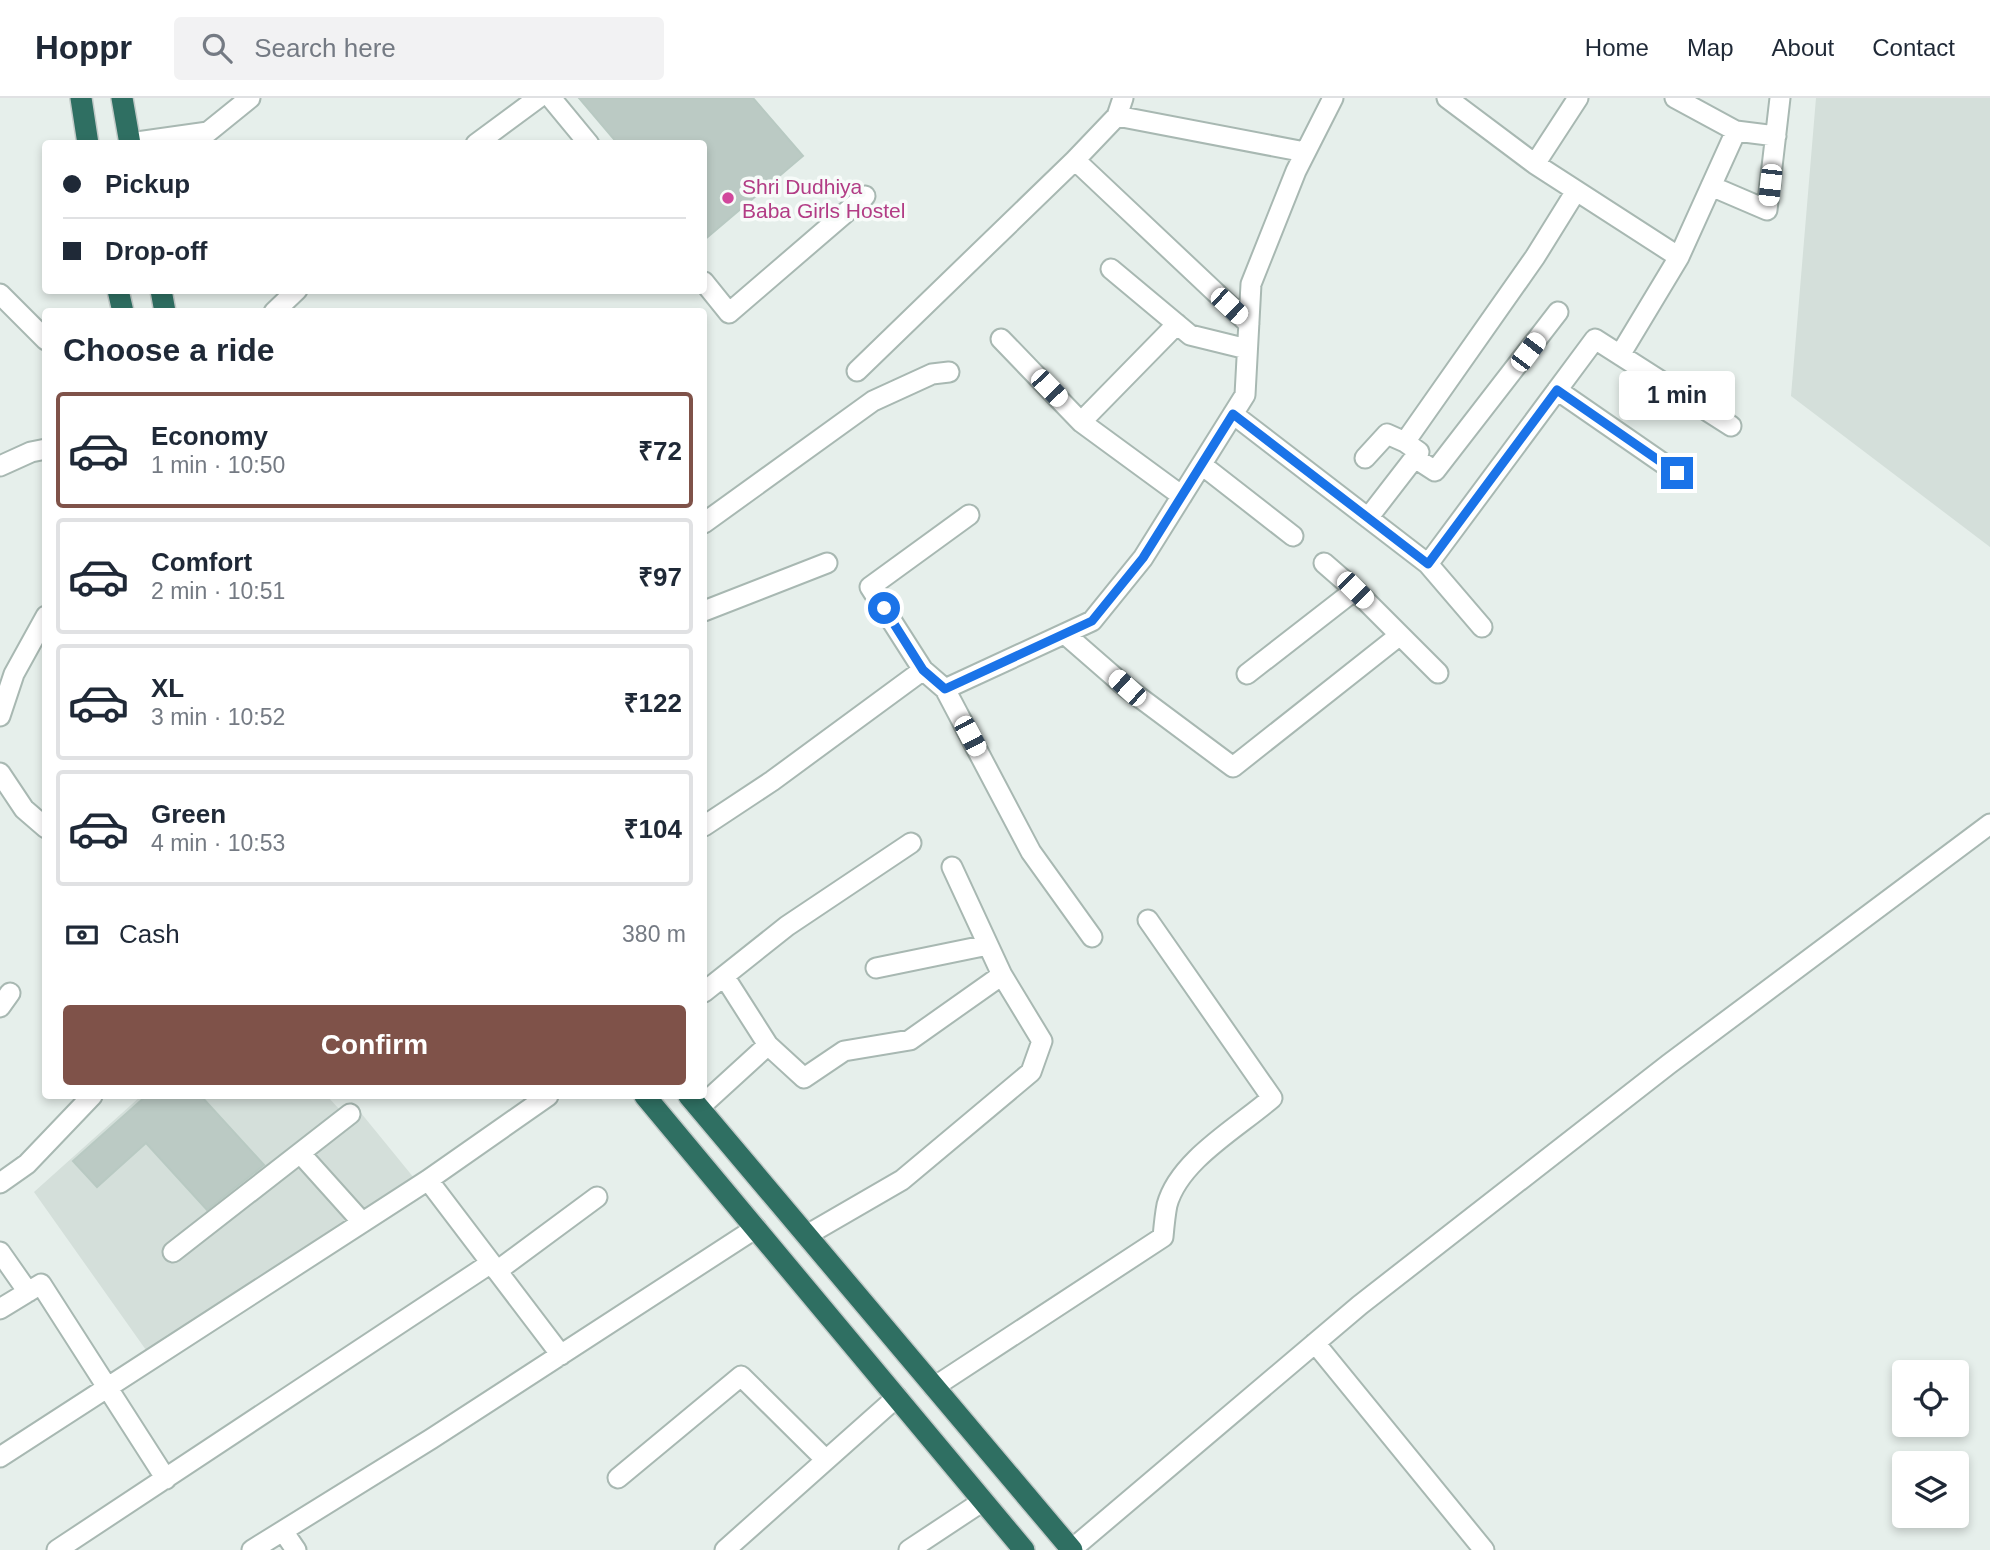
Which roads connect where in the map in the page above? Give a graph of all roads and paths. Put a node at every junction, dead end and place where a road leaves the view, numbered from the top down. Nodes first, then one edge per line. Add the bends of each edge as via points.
1 (80, 98) edge
2 (122, 98) edge
3 (250, 98) edge
4 (538, 98) edge
5 (551, 98) edge
6 (1333, 98) edge
7 (1447, 98) edge
8 (1578, 98) edge
9 (1675, 98) edge
10 (1780, 98) edge
11 (1120, 107) edge
12 (1736, 131) junction
13 (1776, 136) junction
14 (87, 140) edge
15 (129, 140) edge
16 (151, 140) edge
17 (481, 140) edge
18 (586, 140) edge
19 (1305, 152) junction
20 (1075, 160) junction
21 (1535, 164) junction
22 (1711, 186) junction
23 (1576, 191) junction
24 (865, 195) dead end
25 (1679, 257) junction
26 (1111, 269) dead end
27 (707, 286) edge
28 (293, 294) edge
29 (2, 299) edge
30 (278, 308) edge
31 (1558, 313) dead end
32 (1177, 324) junction
33 (1249, 324) junction
34 (42, 336) edge
35 (1001, 339) dead end
36 (1247, 349) junction
37 (1620, 355) junction
38 (857, 371) dead end
39 (949, 372) dead end
40 (1557, 390) junction
41 (1233, 414) junction
42 (1081, 422) junction
43 (1731, 426) dead end
44 (42, 450) edge
45 (1410, 450) junction
46 (1366, 457) dead end
47 (1202, 465) junction
48 (0, 466) edge
49 (1677, 473) dead end
50 (1182, 496) junction
51 (969, 515) dead end
52 (1368, 518) junction
53 (707, 521) edge
54 (1293, 536) dead end
55 (827, 563) dead end
56 (1324, 563) dead end
57 (1428, 564) junction
58 (1355, 590) junction
59 (707, 610) edge
60 (42, 623) edge
61 (1482, 627) dead end
62 (1065, 634) junction
63 (1400, 635) junction
64 (923, 670) junction
65 (1438, 673) dead end
66 (1247, 674) dead end
67 (945, 689) junction
68 (0, 716) edge
69 (0, 773) edge
70 (707, 824) edge
71 (1990, 824) edge
72 (42, 825) edge
73 (911, 843) dead end
74 (952, 867) dead end
75 (1148, 920) dead end
76 (1093, 937) dead end
77 (988, 945) junction
78 (876, 968) dead end
79 (1002, 975) junction
80 (724, 976) junction
81 (707, 990) edge
82 (768, 1045) junction
83 (707, 1092) edge
84 (89, 1099) edge
85 (544, 1099) edge
86 (648, 1099) edge
87 (694, 1102) edge
88 (350, 1114) dead end
89 (300, 1153) junction
90 (428, 1180) junction
91 (0, 1183) edge
92 (597, 1197) dead end
93 (362, 1222) junction
94 (756, 1228) junction
95 (807, 1235) junction
96 (0, 1252) edge
97 (173, 1252) dead end
98 (494, 1267) junction
99 (28, 1292) junction
100 (0, 1309) edge
101 (1315, 1343) junction
102 (561, 1355) junction
103 (108, 1387) junction
104 (934, 1387) junction
105 (897, 1397) junction
106 (0, 1457) edge
107 (826, 1460) junction
108 (618, 1478) dead end
109 (166, 1479) junction
110 (983, 1501) junction
111 (283, 1531) junction
112 (1020, 1549) edge
113 (1072, 1549) edge
114 (58, 1550) edge
115 (252, 1550) edge
116 (296, 1550) edge
117 (725, 1550) edge
118 (909, 1550) edge
119 (1484, 1550) edge

1 - 14 highway
2 - 15 highway
3 - 16 street via 208,132
4 - 17 street
5 - 18 street
6 - 19 street
7 - 21 street
8 - 21 street
9 - 12 street
10 - 13 street
11 - 19 street
11 - 20 street
12 - 13 street
12 - 22 street
13 - 22 street via 1767,210
19 - 33 street via 1251,284
20 - 33 street
20 - 38 street
21 - 23 street
22 - 25 street
23 - 25 street
23 - 45 street
24 - 27 street via 729,313
25 - 37 street
26 - 32 street
28 - 30 street
29 - 34 street
31 - 45 street via 1435,471
32 - 36 street via 1190,335
32 - 42 street
33 - 36 street
35 - 42 street
36 - 41 street via 1245,395
37 - 40 street via 1595,339
37 - 43 street
39 - 53 street via 932,374 873,401
40 - 49 street
40 - 57 street
41 - 47 street
41 - 52 street
42 - 50 street
44 - 48 street
45 - 46 street via 1387,433
45 - 52 street
47 - 50 street
47 - 54 street
50 - 62 street via 1143,558 1092,621
51 - 64 street via 870,587
52 - 57 street
55 - 59 street
56 - 58 street
57 - 61 street
58 - 63 street
58 - 66 street
60 - 68 street via 13,674
62 - 63 street via 1127,688 1233,767
62 - 67 street
63 - 65 street
64 - 67 street
64 - 70 street
67 - 76 street via 1031,852
69 - 72 street via 24,809
71 - 101 street via 1669,1064
73 - 80 street via 787,926
74 - 77 street
75 - 104 street via 1272,1098 1208,1149 1179,1179 1167,1203 1163,1237
77 - 78 street
77 - 79 street
79 - 82 street via 910,1040 844,1051 804,1077
79 - 95 street via 1042,1041 1031,1072 902,1180
80 - 81 street
80 - 82 street
82 - 83 street
84 - 91 street via 27,1164
85 - 90 street
86 - 94 highway
87 - 95 highway
88 - 89 street
89 - 93 street
89 - 97 street
90 - 93 street
90 - 98 street
92 - 98 street
93 - 103 street
94 - 102 street
94 - 105 highway
95 - 104 highway
96 - 99 street
98 - 102 street
98 - 109 street
99 - 100 street
99 - 103 street via 41,1284
101 - 113 street
101 - 119 street
102 - 111 street
103 - 106 street
103 - 109 street
104 - 113 highway
105 - 107 street
105 - 110 highway
107 - 108 street via 741,1376
107 - 117 street
109 - 114 street
110 - 112 highway
110 - 118 street
111 - 115 street
111 - 116 street

